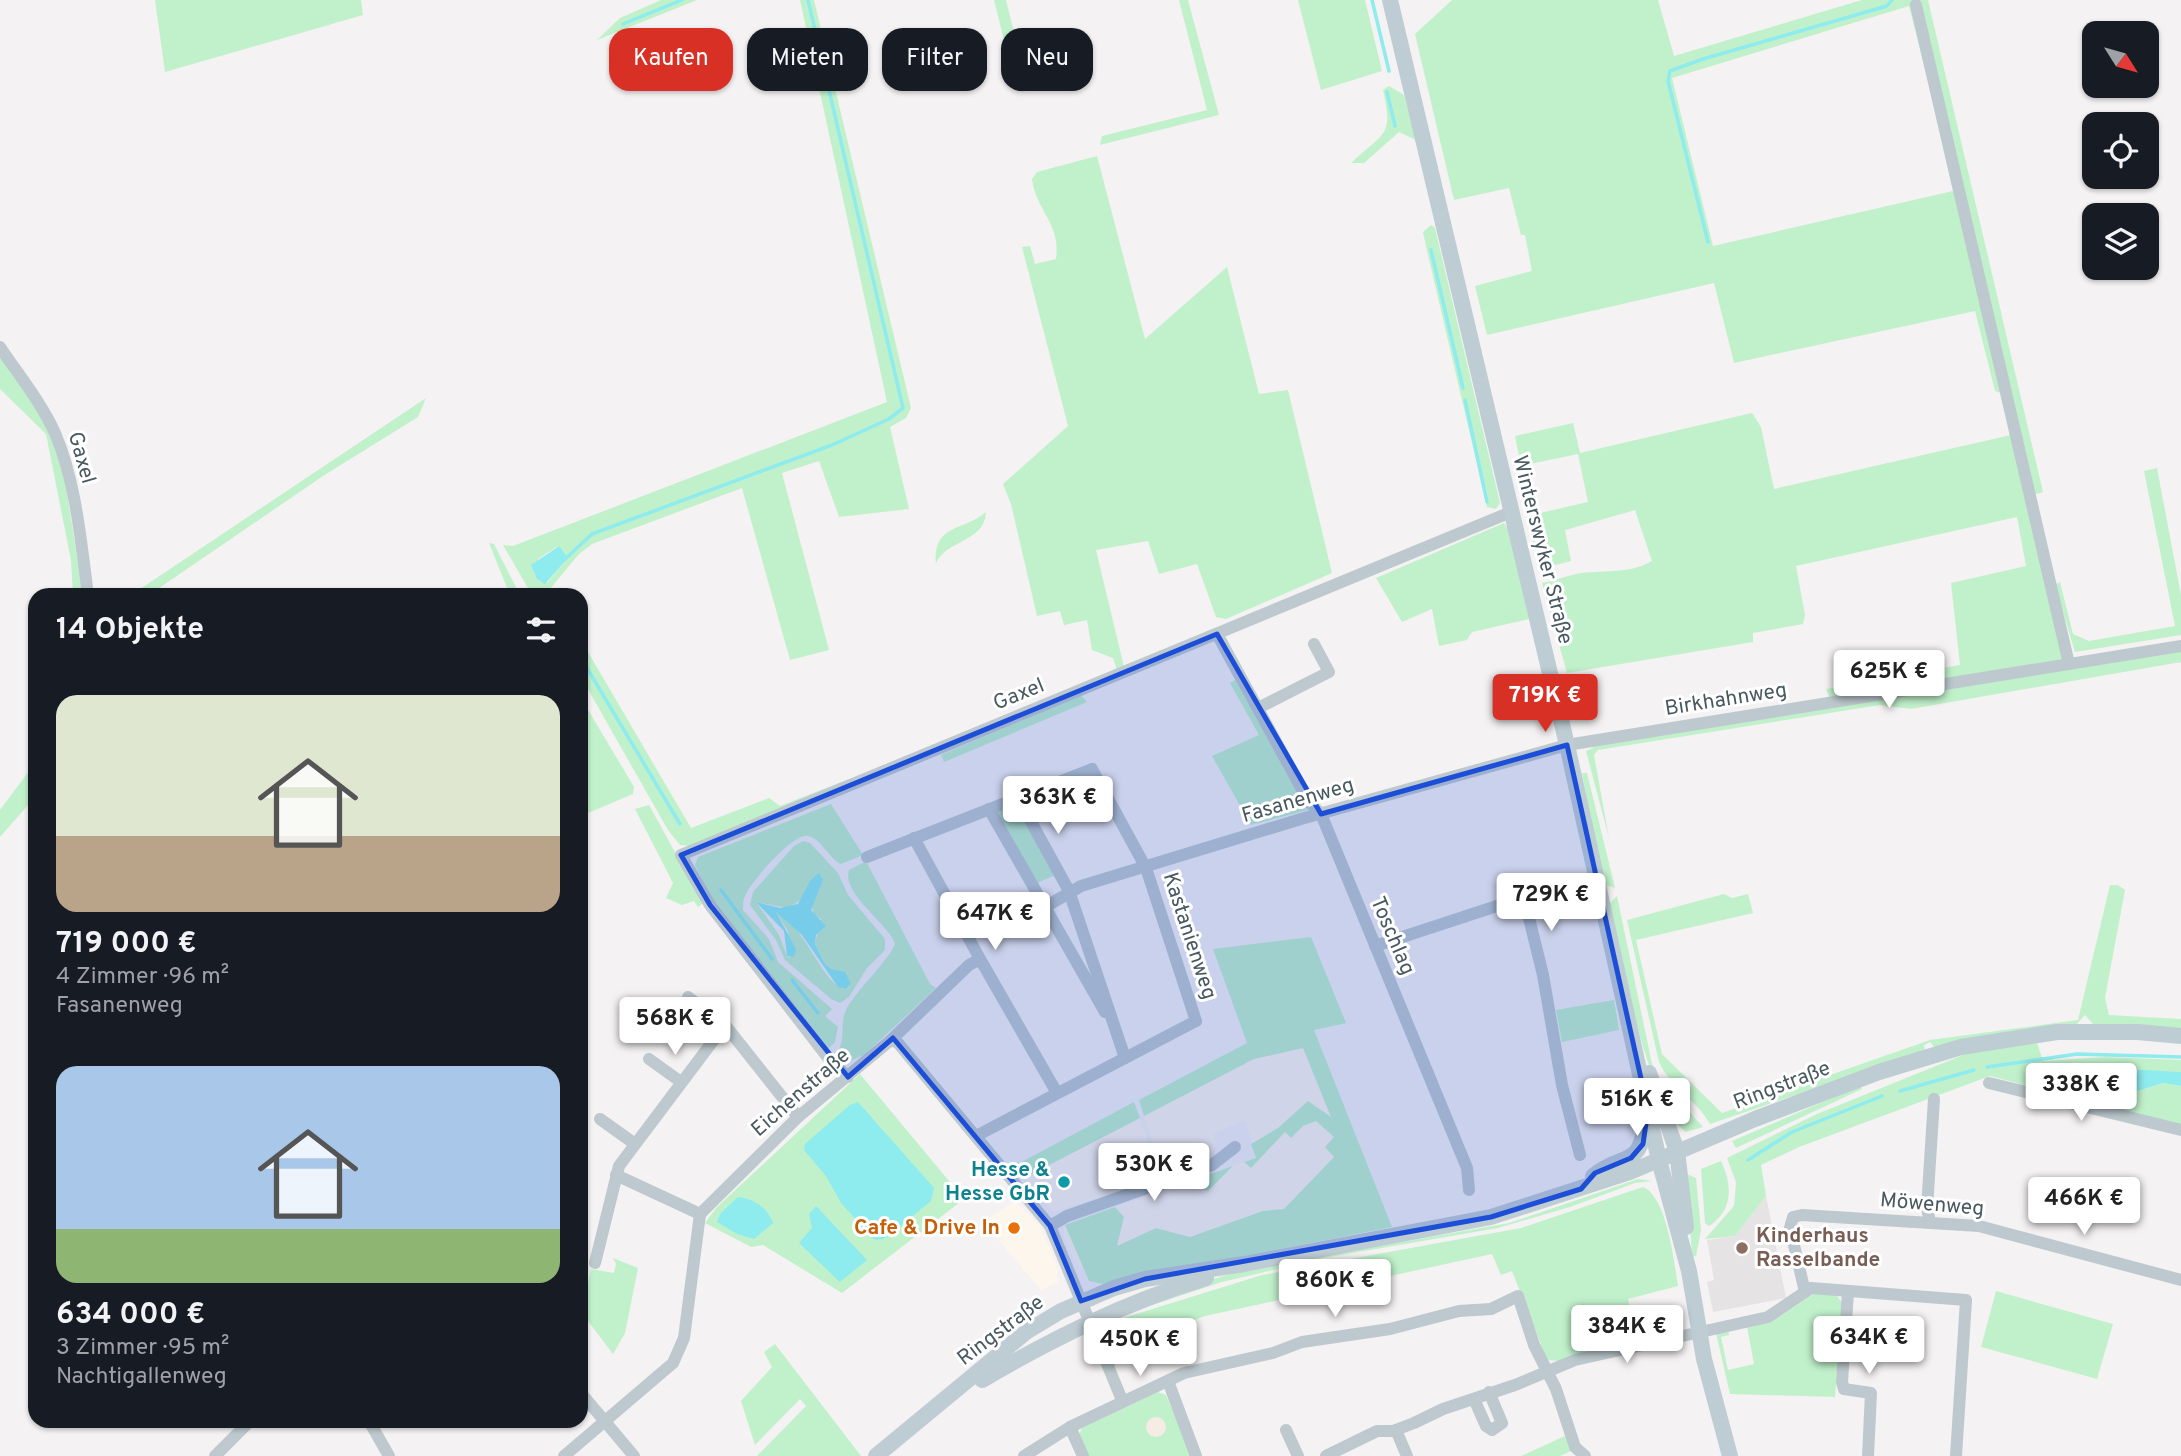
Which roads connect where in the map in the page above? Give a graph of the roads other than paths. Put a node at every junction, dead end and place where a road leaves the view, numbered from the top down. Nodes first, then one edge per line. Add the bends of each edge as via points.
1 (1390, 0) edge
2 (1916, 5) dead end
3 (0, 347) edge
4 (1511, 512) junction
5 (87, 588) edge
6 (1217, 634) junction
7 (1314, 644) dead end
8 (2181, 646) edge
9 (2069, 664) junction
10 (1258, 708) junction
11 (1567, 745) junction
12 (1018, 798) junction
13 (989, 809) junction
14 (1321, 814) junction
15 (914, 838) junction
16 (867, 857) dead end
17 (1146, 868) junction
18 (1069, 891) junction
19 (1045, 907) junction
20 (1375, 946) junction
21 (980, 959) junction
22 (688, 997) dead end
23 (1624, 1001) junction
24 (725, 1026) junction
25 (1118, 1034) junction
26 (2181, 1036) edge
27 (891, 1040) junction
28 (1125, 1058) junction
29 (649, 1059) dead end
30 (848, 1077) junction
31 (681, 1082) junction
32 (1989, 1083) dead end
33 (1057, 1093) junction
34 (1934, 1099) dead end
35 (1648, 1110) junction
36 (798, 1117) junction
37 (600, 1119) dead end
38 (2181, 1130) edge
39 (976, 1136) junction
40 (635, 1144) junction
41 (1236, 1147) dead end
42 (1677, 1152) junction
43 (1580, 1155) dead end
44 (1659, 1160) junction
45 (615, 1175) junction
46 (1581, 1189) junction
47 (1469, 1190) dead end
48 (699, 1214) junction
49 (1930, 1222) junction
50 (1050, 1226) junction
51 (595, 1263) dead end
52 (1244, 1264) junction
53 (1689, 1271) junction
54 (2181, 1280) edge
55 (1805, 1292) junction
56 (1848, 1292) junction
57 (1081, 1301) junction
58 (1090, 1321) junction
59 (1699, 1331) junction
60 (1546, 1370) junction
61 (1168, 1381) junction
62 (1489, 1392) junction
63 (949, 1398) junction
64 (1474, 1399) junction
65 (1122, 1400) junction
66 (588, 1402) edge
67 (604, 1423) junction
68 (1070, 1427) junction
69 (243, 1428) edge
70 (373, 1428) edge
71 (1286, 1430) dead end
72 (1396, 1430) junction
73 (1328, 1455) edge
74 (215, 1456) edge
75 (388, 1456) edge
76 (564, 1456) edge
77 (634, 1456) edge
78 (876, 1456) edge
79 (1024, 1456) edge
80 (1083, 1456) edge
81 (1196, 1456) edge
82 (1298, 1456) edge
83 (1408, 1456) edge
84 (1585, 1456) edge
85 (1730, 1456) edge
86 (1868, 1456) edge
87 (1956, 1456) edge

1 - 4 street, Winterswyker Straße
2 - 9 street
3 - 5 street, Gaxel via 60,446
4 - 6 street, Gaxel
4 - 11 street, Winterswyker Straße
6 - 10 street, Toschlag
6 - 30 street, Gaxel via 681,855 710,905 829,1059
7 - 10 street via 1329,672
8 - 9 street, Birkhahnweg
9 - 11 street, Birkhahnweg
10 - 14 street, Toschlag
11 - 14 street, Fasanenweg
11 - 23 street, Winterswyker Straße
12 - 13 street
12 - 17 street via 1092,769
12 - 18 street
13 - 15 street
13 - 19 street
14 - 17 street, Fasanenweg
14 - 20 street, Toschlag
15 - 16 street
15 - 21 street
17 - 18 street, Fasanenweg
17 - 28 street, Kastanienweg via 1196,1021
18 - 19 street, Fasanenweg
18 - 25 street
19 - 25 street
20 - 43 street via 1512,901 1525,902
20 - 47 street, Toschlag via 1467,1168
21 - 27 street
21 - 33 street
22 - 24 street
23 - 35 street, Winterswyker Straße
23 - 42 street
24 - 31 street
24 - 36 street
25 - 28 street
26 - 42 street, Ringstraße via 2057,1032 1961,1047 1879,1072
27 - 30 street, Eichenstraße
27 - 39 street
28 - 33 street, Kastanienweg
29 - 31 street
30 - 36 street, Eichenstraße
31 - 40 street
32 - 38 street
33 - 39 street, Kastanienweg
34 - 49 street
35 - 44 street, Winterswyker Straße
35 - 46 street, Winterswyker Straße via 1638,1153 1595,1174
36 - 48 street, Eichenstraße
37 - 40 street
39 - 50 street
40 - 45 street
41 - 50 street via 1212,1165
42 - 44 street, Ringstraße
42 - 53 street
44 - 46 street, Ringstraße
44 - 53 street, Winterswyker Straße
45 - 48 street
45 - 51 street
46 - 52 street, Ringstraße via 1491,1217
48 - 67 street via 679,1350 663,1373
49 - 54 street, Möwenweg via 1979,1226
49 - 55 street, Möwenweg via 1793,1217 1790,1228
50 - 57 street
52 - 57 street, Ringstraße via 1145,1279
52 - 58 street, Ringstraße
53 - 59 street, Winterswyker Straße
55 - 56 street via 1811,1288
55 - 59 street via 1768,1317
56 - 86 street via 1842,1382 1851,1392 1871,1393
56 - 87 street via 1966,1300
57 - 58 street
57 - 63 street, Ringstraße via 1026,1332
58 - 63 street, Ringstraße
58 - 65 street
59 - 60 street
59 - 85 street, Winterswyker Straße
60 - 61 street via 1518,1296 1484,1310 1302,1342
60 - 62 street
60 - 84 street via 1575,1447
61 - 65 street
61 - 81 street
62 - 64 street
62 - 64 street via 1502,1423 1492,1430
63 - 78 street, Ringstraße
64 - 72 street
65 - 68 street
66 - 67 street
67 - 76 street
67 - 77 street
68 - 79 street
68 - 80 street
69 - 74 street
70 - 75 street
71 - 82 street
72 - 73 street via 1377,1431
72 - 83 street

